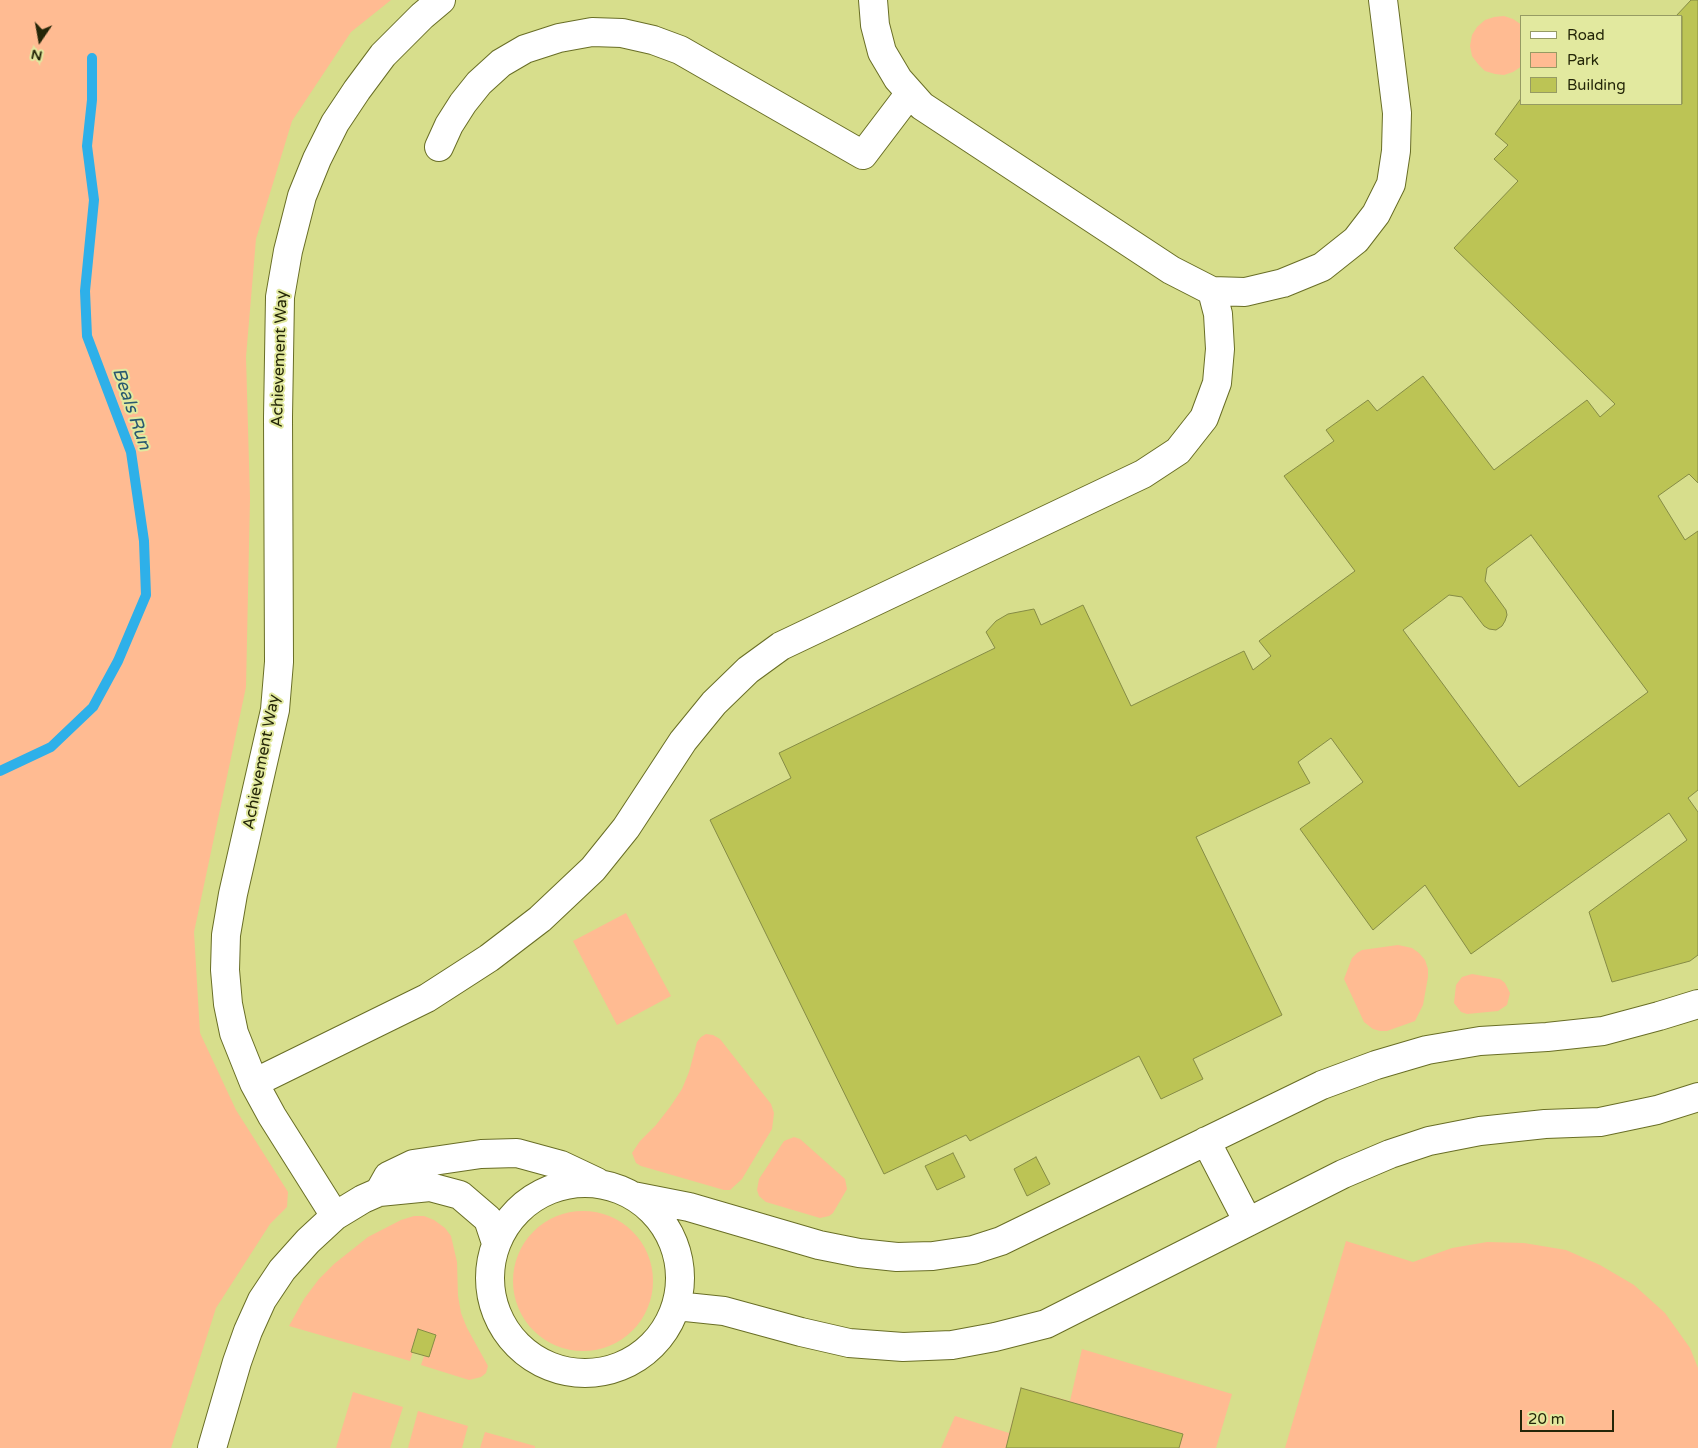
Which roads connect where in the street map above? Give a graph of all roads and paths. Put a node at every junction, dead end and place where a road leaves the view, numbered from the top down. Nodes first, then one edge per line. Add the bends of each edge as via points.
1 (441, 0) edge
2 (873, 0) edge
3 (1383, 0) edge
4 (910, 93) junction
5 (439, 147) dead end
6 (1212, 291) junction
7 (1698, 1004) edge
8 (254, 1082) junction
9 (1698, 1097) edge
10 (1206, 1141) junction
11 (604, 1185) junction
12 (379, 1192) junction
13 (633, 1196) junction
14 (335, 1216) junction
15 (1248, 1222) junction
16 (496, 1244) junction
17 (676, 1306) junction
18 (212, 1448) edge

1 - 8 street, Achievement Way via 383,55 335,124 302,196 280,297 279,662 275,710 226,935 228,1004 234,1032
2 - 4 street via 882,52
3 - 6 street via 1396,113 1396,151 1390,184 1376,214 1356,240 1322,266 1283,283 1245,292
4 - 5 street via 863,155 680,50 646,38 592,32 525,48 501,63 479,82 463,103
4 - 6 street via 922,106 1128,242 1171,270
6 - 8 street via 1218,314 1220,350 1217,383 1204,418 1178,452 1143,474 781,646 748,670 714,703 683,741 626,828 593,869 540,919 489,958 427,998
7 - 10 street via 1603,1031 1480,1041 1427,1050 1376,1064 1322,1085
8 - 14 street, Achievement Way
9 - 15 street via 1600,1122 1480,1131 1429,1141 1343,1174
10 - 13 street via 1001,1241 972,1250 933,1256 897,1257 827,1247 689,1207
10 - 15 street
11 - 12 street via 561,1165 517,1153 481,1154 413,1164 388,1176
11 - 13 street
11 - 16 street via 572,1184 542,1193 516,1212
12 - 14 street
12 - 16 street via 430,1187 460,1195 488,1219
13 - 17 street via 658,1217 674,1244 680,1275
14 - 18 street via 282,1270 262,1300 237,1362
15 - 17 street via 1046,1324 952,1344 903,1347 849,1342 724,1311
16 - 17 street via 490,1267 491,1298 502,1327 522,1351 549,1367 580,1374 618,1367 639,1356 662,1335

